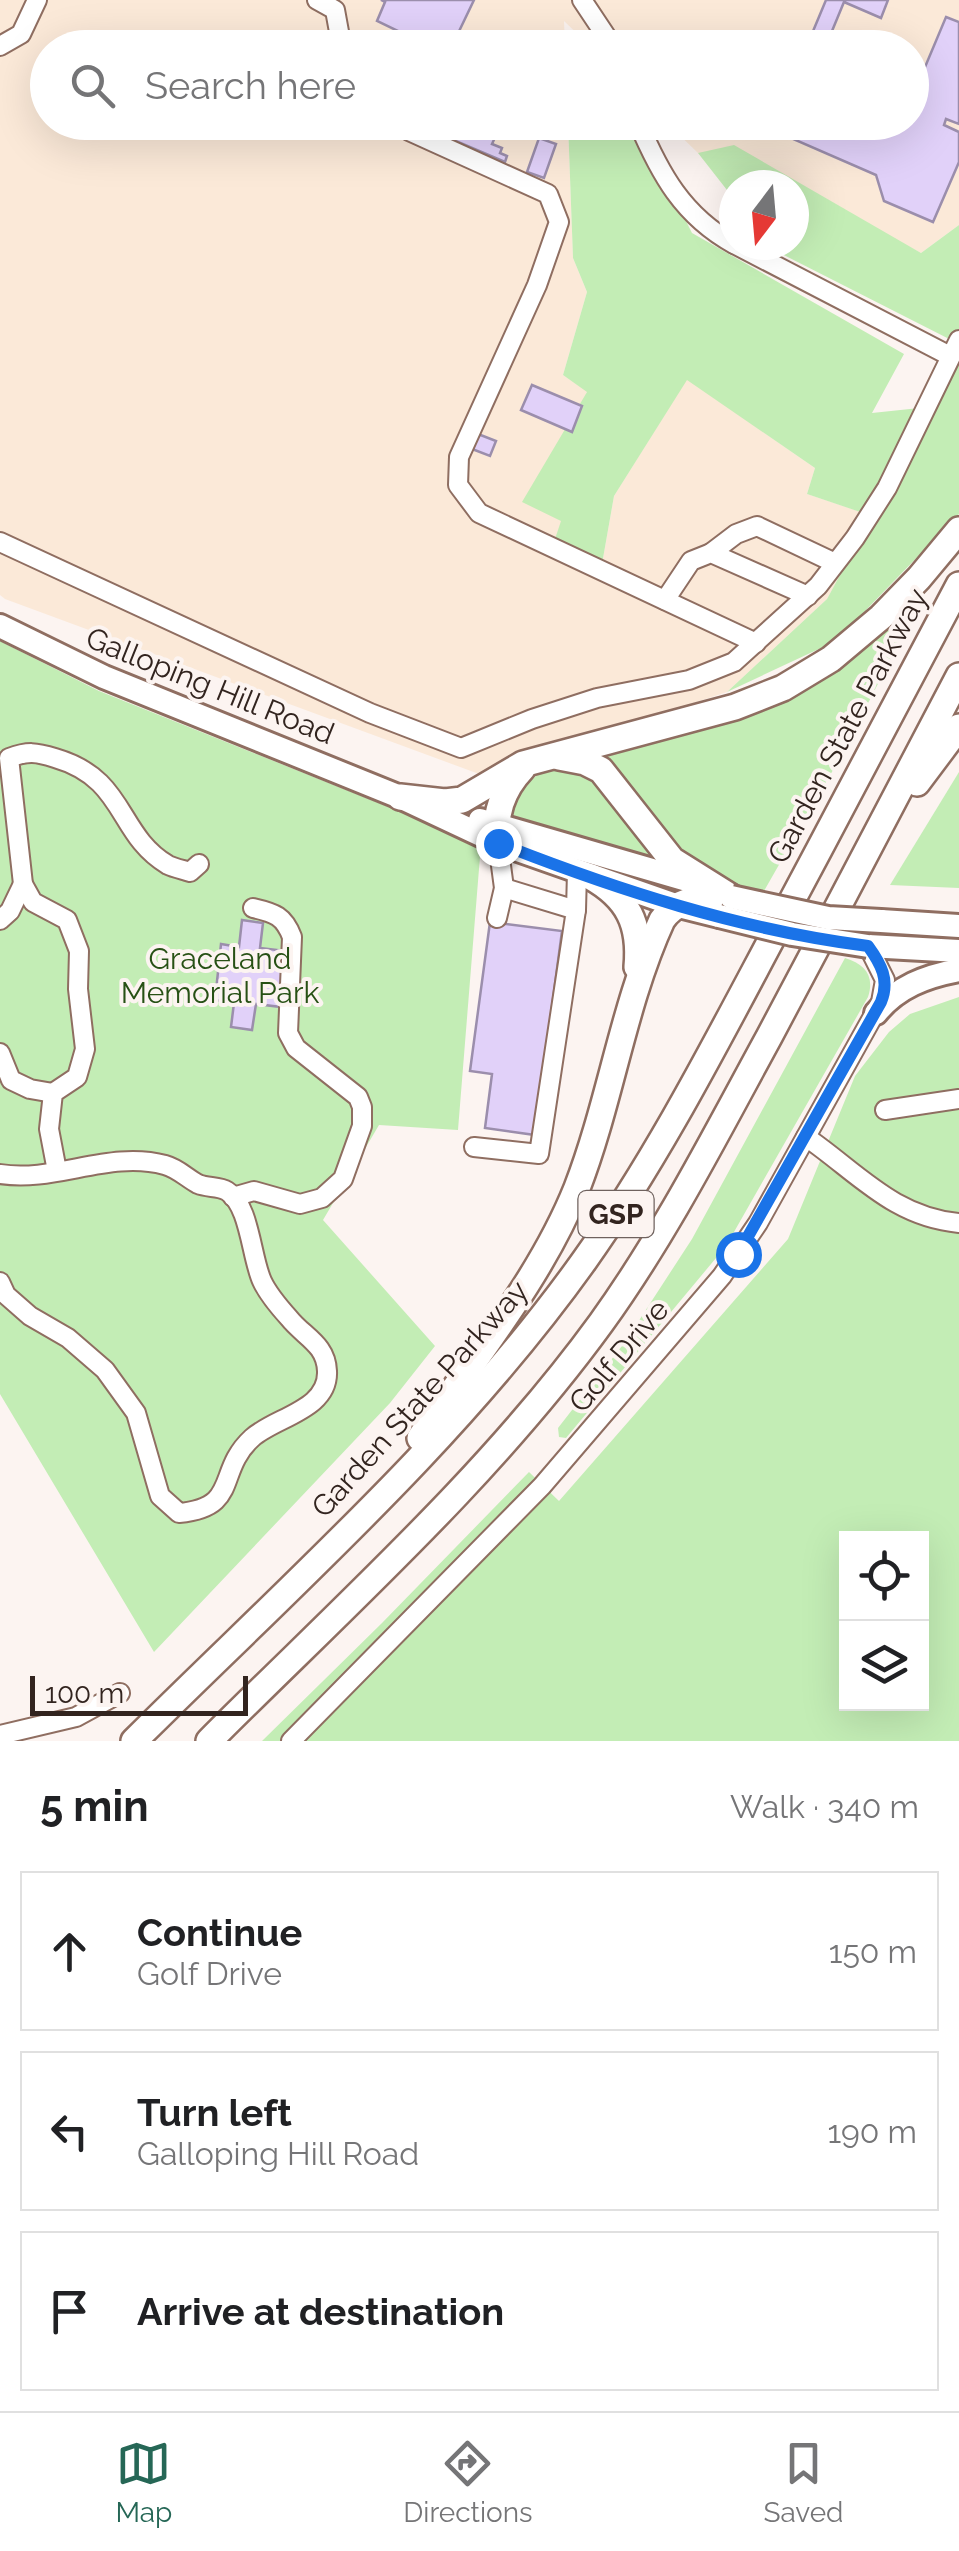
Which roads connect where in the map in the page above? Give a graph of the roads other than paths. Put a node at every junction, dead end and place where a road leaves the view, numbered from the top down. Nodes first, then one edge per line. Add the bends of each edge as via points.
1 (37, 0) edge
2 (318, 0) edge
3 (582, 0) edge
4 (339, 5) edge
5 (341, 30) edge
6 (602, 30) edge
7 (0, 46) edge
8 (429, 140) edge
9 (646, 140) edge
10 (719, 234) edge
11 (769, 260) edge
12 (954, 348) edge
13 (959, 530) edge
14 (0, 542) edge
15 (712, 553) junction
16 (835, 563) junction
17 (959, 586) edge
18 (808, 596) junction
19 (664, 600) junction
20 (0, 626) edge
21 (756, 643) junction
22 (959, 676) edge
23 (959, 727) edge
24 (5, 755) edge
25 (542, 758) junction
26 (400, 797) junction
27 (497, 834) junction
28 (864, 856) junction
29 (199, 864) dead end
30 (584, 874) junction
31 (23, 884) junction
32 (504, 888) junction
33 (676, 905) junction
34 (725, 906) junction
35 (253, 908) dead end
36 (576, 910) junction
37 (497, 918) dead end
38 (828, 918) junction
39 (0, 920) edge
40 (959, 926) edge
41 (868, 946) junction
42 (959, 951) edge
43 (959, 970) edge
44 (630, 1011) junction
45 (876, 1014) junction
46 (0, 1054) edge
47 (53, 1093) junction
48 (959, 1099) edge
49 (885, 1110) dead end
50 (806, 1137) junction
51 (474, 1146) dead end
52 (57, 1171) junction
53 (0, 1174) edge
54 (233, 1197) junction
55 (959, 1223) edge
56 (0, 1282) edge
57 (352, 1525) junction
58 (120, 1693) dead end
59 (0, 1734) edge
60 (134, 1741) edge
61 (209, 1741) edge
62 (291, 1741) edge

1 - 7 street via 22,34
2 - 4 street
3 - 6 street
4 - 5 street
8 - 19 street via 548,194 559,222 538,286 459,457 458,485 478,514
9 - 10 street via 678,199
11 - 12 street
12 - 16 street via 887,488
13 - 25 highway via 881,617 796,682 735,706
14 - 21 street via 370,713 461,748 597,698 689,680 734,662
15 - 16 street via 757,526
15 - 18 street
15 - 19 street via 690,562
16 - 18 street
17 - 57 highway, Garden State Parkway / GSP via 709,1057 610,1222 503,1364
18 - 21 street
19 - 21 street
20 - 26 main road, Galloping Hill Road via 104,676
22 - 28 highway, GSP
23 - 28 highway
24 - 29 street via 30,750 80,765 112,792 136,835 168,865 190,872
24 - 31 street
25 - 26 highway via 462,800
25 - 27 highway via 511,782
25 - 34 highway via 601,770 672,860
26 - 27 main road, Galloping Hill Road
27 - 30 main road, Galloping Hill Road
27 - 32 street
27 - 34 main road, Galloping Hill Road via 699,884
28 - 61 highway, GSP via 682,1197 600,1324 476,1473
30 - 33 main road, Galloping Hill Road
30 - 36 street
30 - 44 highway via 620,898 634,921 638,959
31 - 39 street
31 - 47 street via 33,902 67,920 79,952 85,1049 77,1077
32 - 36 street
32 - 37 street
33 - 34 highway via 689,899
33 - 44 highway via 659,926
34 - 38 main road, Galloping Hill Road, bridge
34 - 41 main road, Galloping Hill Road, bridge via 780,931
35 - 54 street via 276,913 292,938 288,1032 296,1048 358,1097 364,1116 343,1180 329,1194 300,1204 254,1192
36 - 51 street via 539,1154
38 - 40 main road, Galloping Hill Road, bridge
38 - 41 main road, bridge
41 - 42 main road, Galloping Hill Road
41 - 45 street, Golf Drive via 886,980
43 - 45 main road via 908,986
44 - 57 highway via 588,1158 550,1243 419,1439
45 - 50 street, Golf Drive
46 - 47 street via 10,1080
47 - 52 street via 49,1129
48 - 49 street
50 - 55 street via 893,1204
50 - 62 street, Golf Drive via 738,1254 669,1341 532,1497
52 - 53 street via 26,1178
52 - 54 street via 130,1160 169,1165
54 - 56 street via 241,1205 262,1283 322,1349 328,1374 317,1400 248,1441 222,1494 205,1510 179,1514 160,1496 136,1414 105,1370 30,1316
57 - 60 highway, Garden State Parkway / GSP
58 - 59 street via 76,1716

